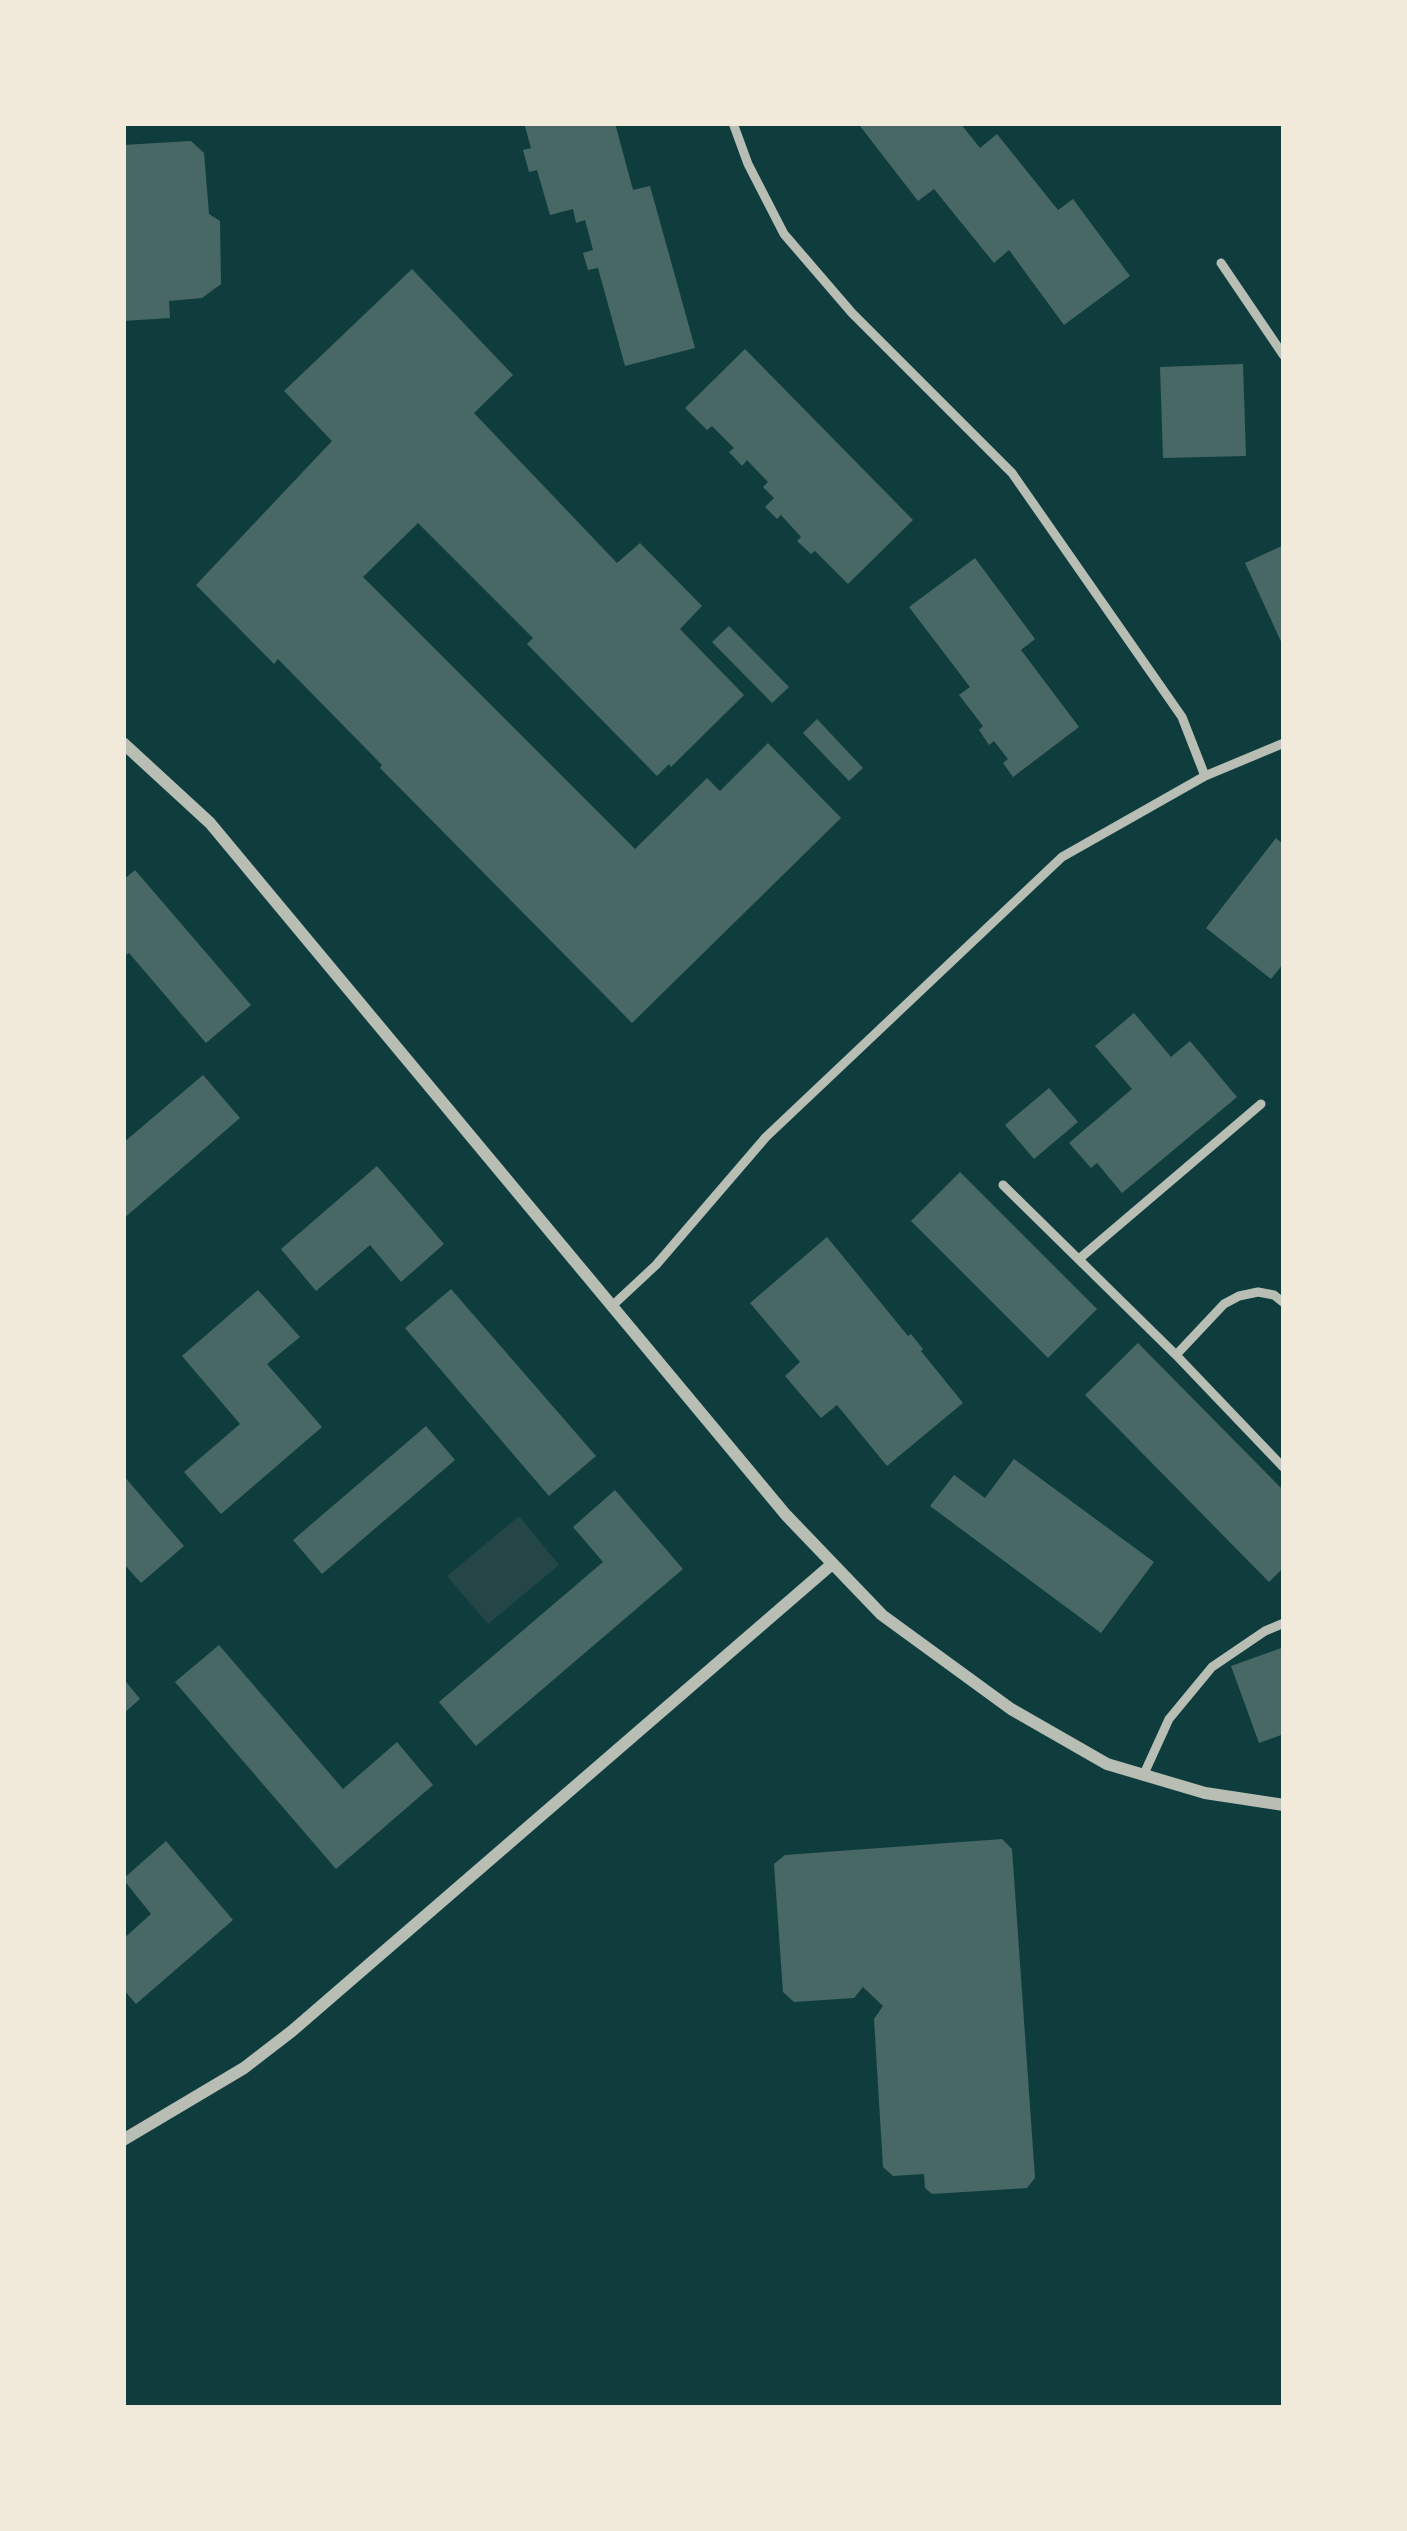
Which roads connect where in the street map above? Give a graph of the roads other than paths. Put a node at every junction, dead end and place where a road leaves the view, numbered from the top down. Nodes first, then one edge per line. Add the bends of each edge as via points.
1 (733, 123) edge
2 (1221, 263) dead end
3 (1284, 356) edge
4 (123, 742) edge
5 (1284, 743) edge
6 (1205, 776) junction
7 (1261, 1105) dead end
8 (1004, 1184) dead end
9 (1078, 1259) junction
10 (1284, 1303) edge
11 (612, 1306) junction
12 (1176, 1355) junction
13 (1284, 1468) edge
14 (831, 1565) junction
15 (1284, 1623) edge
16 (1144, 1777) junction
17 (1284, 1805) edge
18 (123, 2140) edge

1 - 6 lane via 784,234 1012,473 1182,717
2 - 3 lane
4 - 11 street via 210,824
5 - 6 lane
6 - 11 lane via 1062,857 766,1137
7 - 9 lane
8 - 9 lane
9 - 12 lane
10 - 12 lane via 1258,1292 1239,1296
11 - 14 street
12 - 13 lane
14 - 16 street via 882,1616 1011,1709
14 - 18 street via 292,2031
15 - 16 lane via 1212,1667 1169,1719
16 - 17 street

